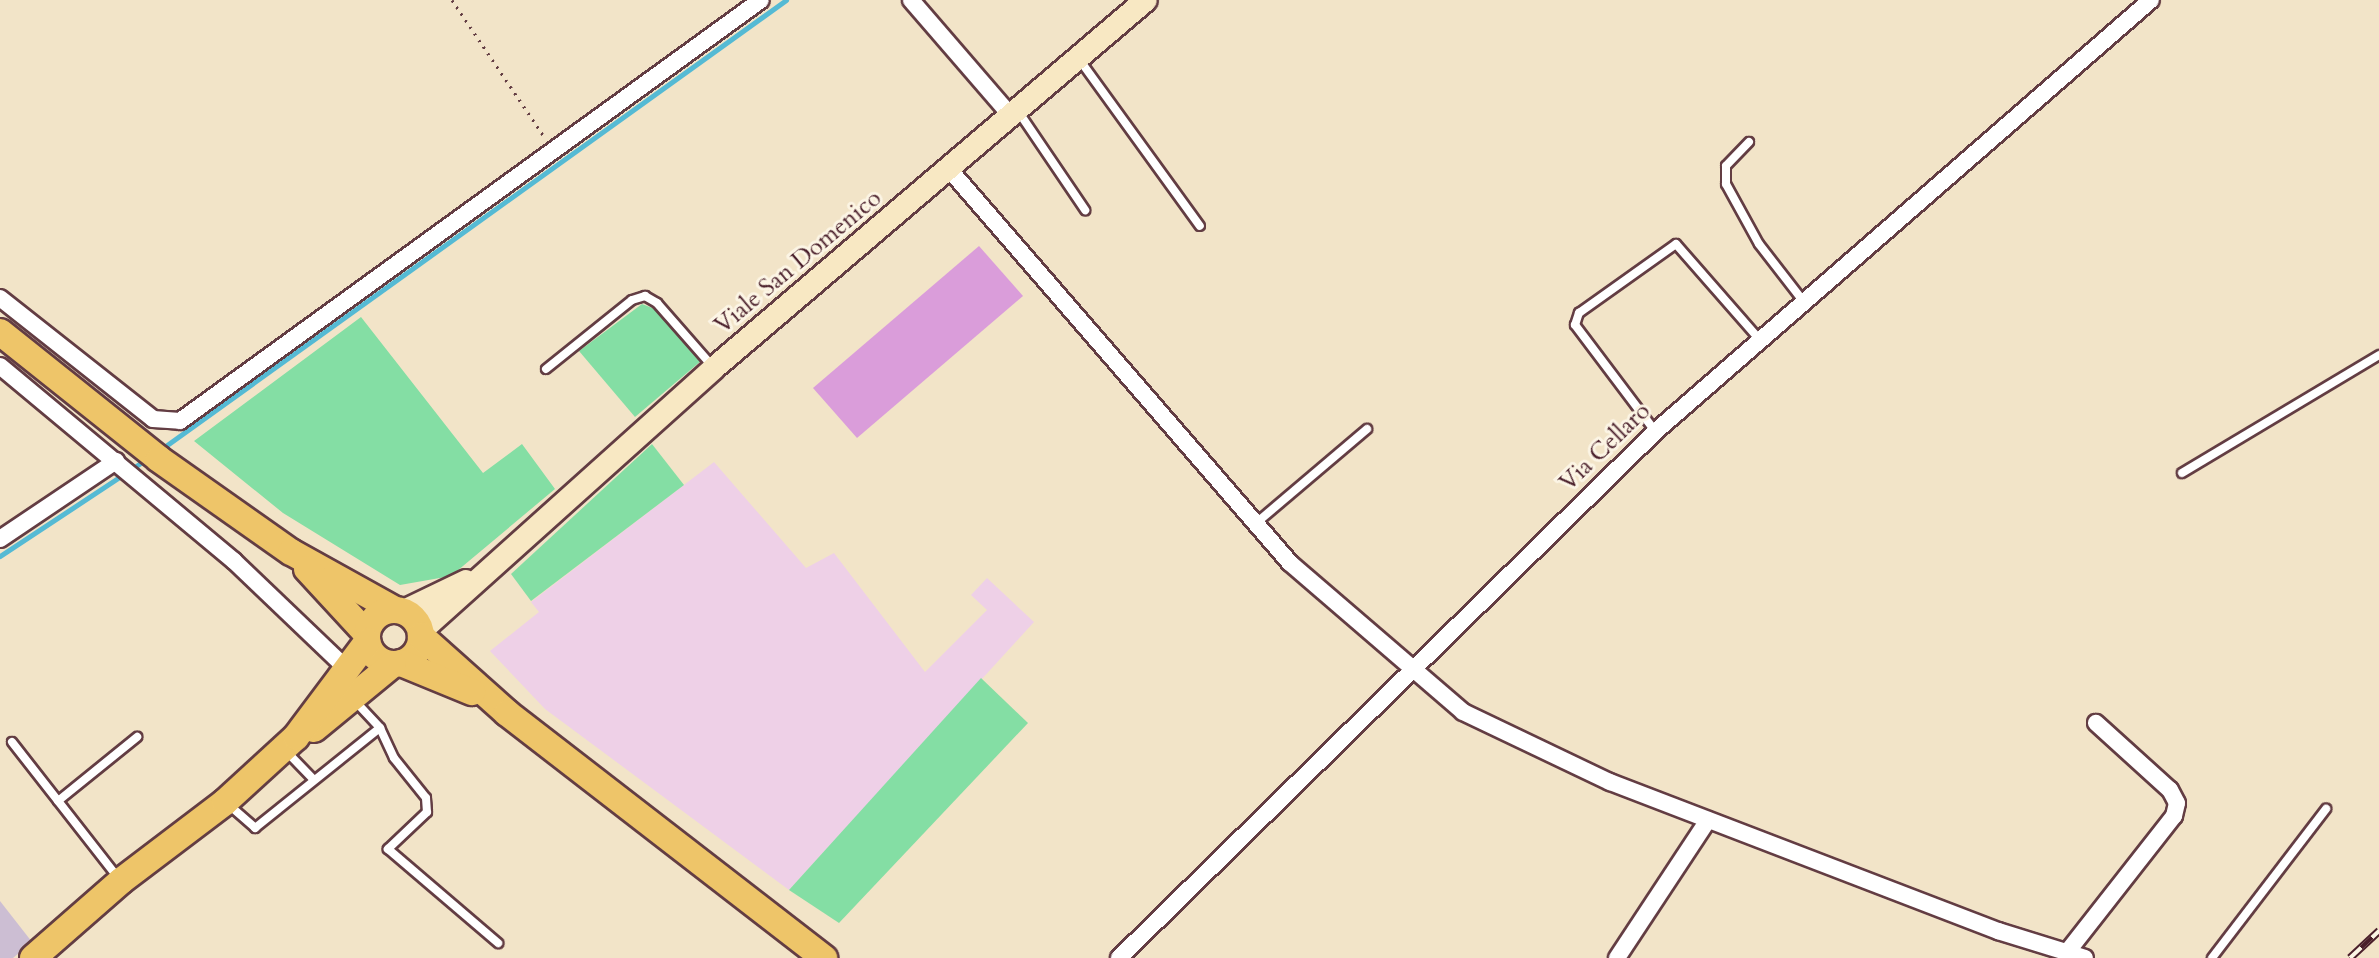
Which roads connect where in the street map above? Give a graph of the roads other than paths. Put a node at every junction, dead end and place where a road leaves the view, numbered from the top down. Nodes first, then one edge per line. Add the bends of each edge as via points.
1 (761, 0) edge
2 (911, 0) edge
3 (1146, 0) edge
4 (2151, 0) edge
5 (1078, 58) junction
6 (1014, 113) junction
7 (1749, 142) dead end
8 (949, 169) junction
9 (1085, 210) dead end
10 (1200, 226) dead end
11 (0, 298) edge
12 (1804, 302) junction
13 (0, 332) edge
14 (1760, 340) junction
15 (2379, 355) edge
16 (0, 366) edge
17 (714, 368) junction
18 (546, 369) dead end
19 (1367, 429) dead end
20 (1656, 431) junction
21 (124, 468) junction
22 (2182, 473) dead end
23 (1255, 524) junction
24 (0, 539) edge
25 (291, 552) junction
26 (488, 570) junction
27 (399, 611) junction
28 (420, 634) junction
29 (367, 638) junction
30 (397, 663) junction
31 (1410, 669) junction
32 (348, 670) junction
33 (492, 700) junction
34 (354, 701) junction
35 (2096, 723) dead end
36 (380, 728) junction
37 (137, 737) dead end
38 (12, 742) dead end
39 (290, 743) junction
40 (313, 779) junction
41 (58, 801) junction
42 (225, 802) junction
43 (2326, 809) dead end
44 (1708, 820) junction
45 (121, 881) junction
46 (498, 943) dead end
47 (2068, 951) junction
48 (33, 958) edge
49 (824, 958) edge
50 (1119, 958) edge
51 (1617, 958) edge
52 (2085, 958) edge
53 (2212, 958) edge

1 - 11 street via 180,421 153,419
2 - 6 street
3 - 5 main road, Viale San Domenico
4 - 12 street, Via Cellaro
5 - 6 main road, Viale San Domenico
5 - 10 lane
6 - 8 main road, Viale San Domenico
6 - 9 lane
7 - 12 lane via 1726,166 1726,184 1759,244
8 - 17 main road, Viale San Domenico
8 - 23 street
12 - 14 street, Via Cellaro
13 - 25 main road via 153,455
14 - 20 street, Via Cellaro
14 - 20 lane via 1676,244 1579,313 1575,325
15 - 22 lane
16 - 21 street
17 - 18 lane via 645,296 632,300
17 - 26 main road, Viale San Domenico
19 - 23 lane
20 - 31 street, Via Cellaro
21 - 24 street
21 - 32 street via 234,561
23 - 31 street via 1290,563
25 - 27 main road
25 - 29 main road
26 - 27 main road, Viale San Domenico
26 - 28 main road, Viale San Domenico
27 - 28 main road
27 - 29 main road via 380,614
28 - 30 main road via 416,653
28 - 33 main road
29 - 30 main road via 379,660
29 - 32 main road
30 - 33 main road
30 - 34 main road
31 - 44 street via 1463,712 1530,748
31 - 50 street, Via Cellaro
32 - 39 main road
33 - 49 main road
34 - 36 lane
34 - 39 main road
35 - 47 street via 2170,790 2177,803 2174,816
36 - 40 lane
36 - 46 lane via 394,758 426,798 427,812 388,849
37 - 41 lane
38 - 41 lane
39 - 40 lane
39 - 42 main road
40 - 42 lane via 255,828
41 - 45 lane
42 - 45 main road
43 - 53 lane
44 - 47 street via 1998,931
44 - 51 street
45 - 48 main road
47 - 52 street

